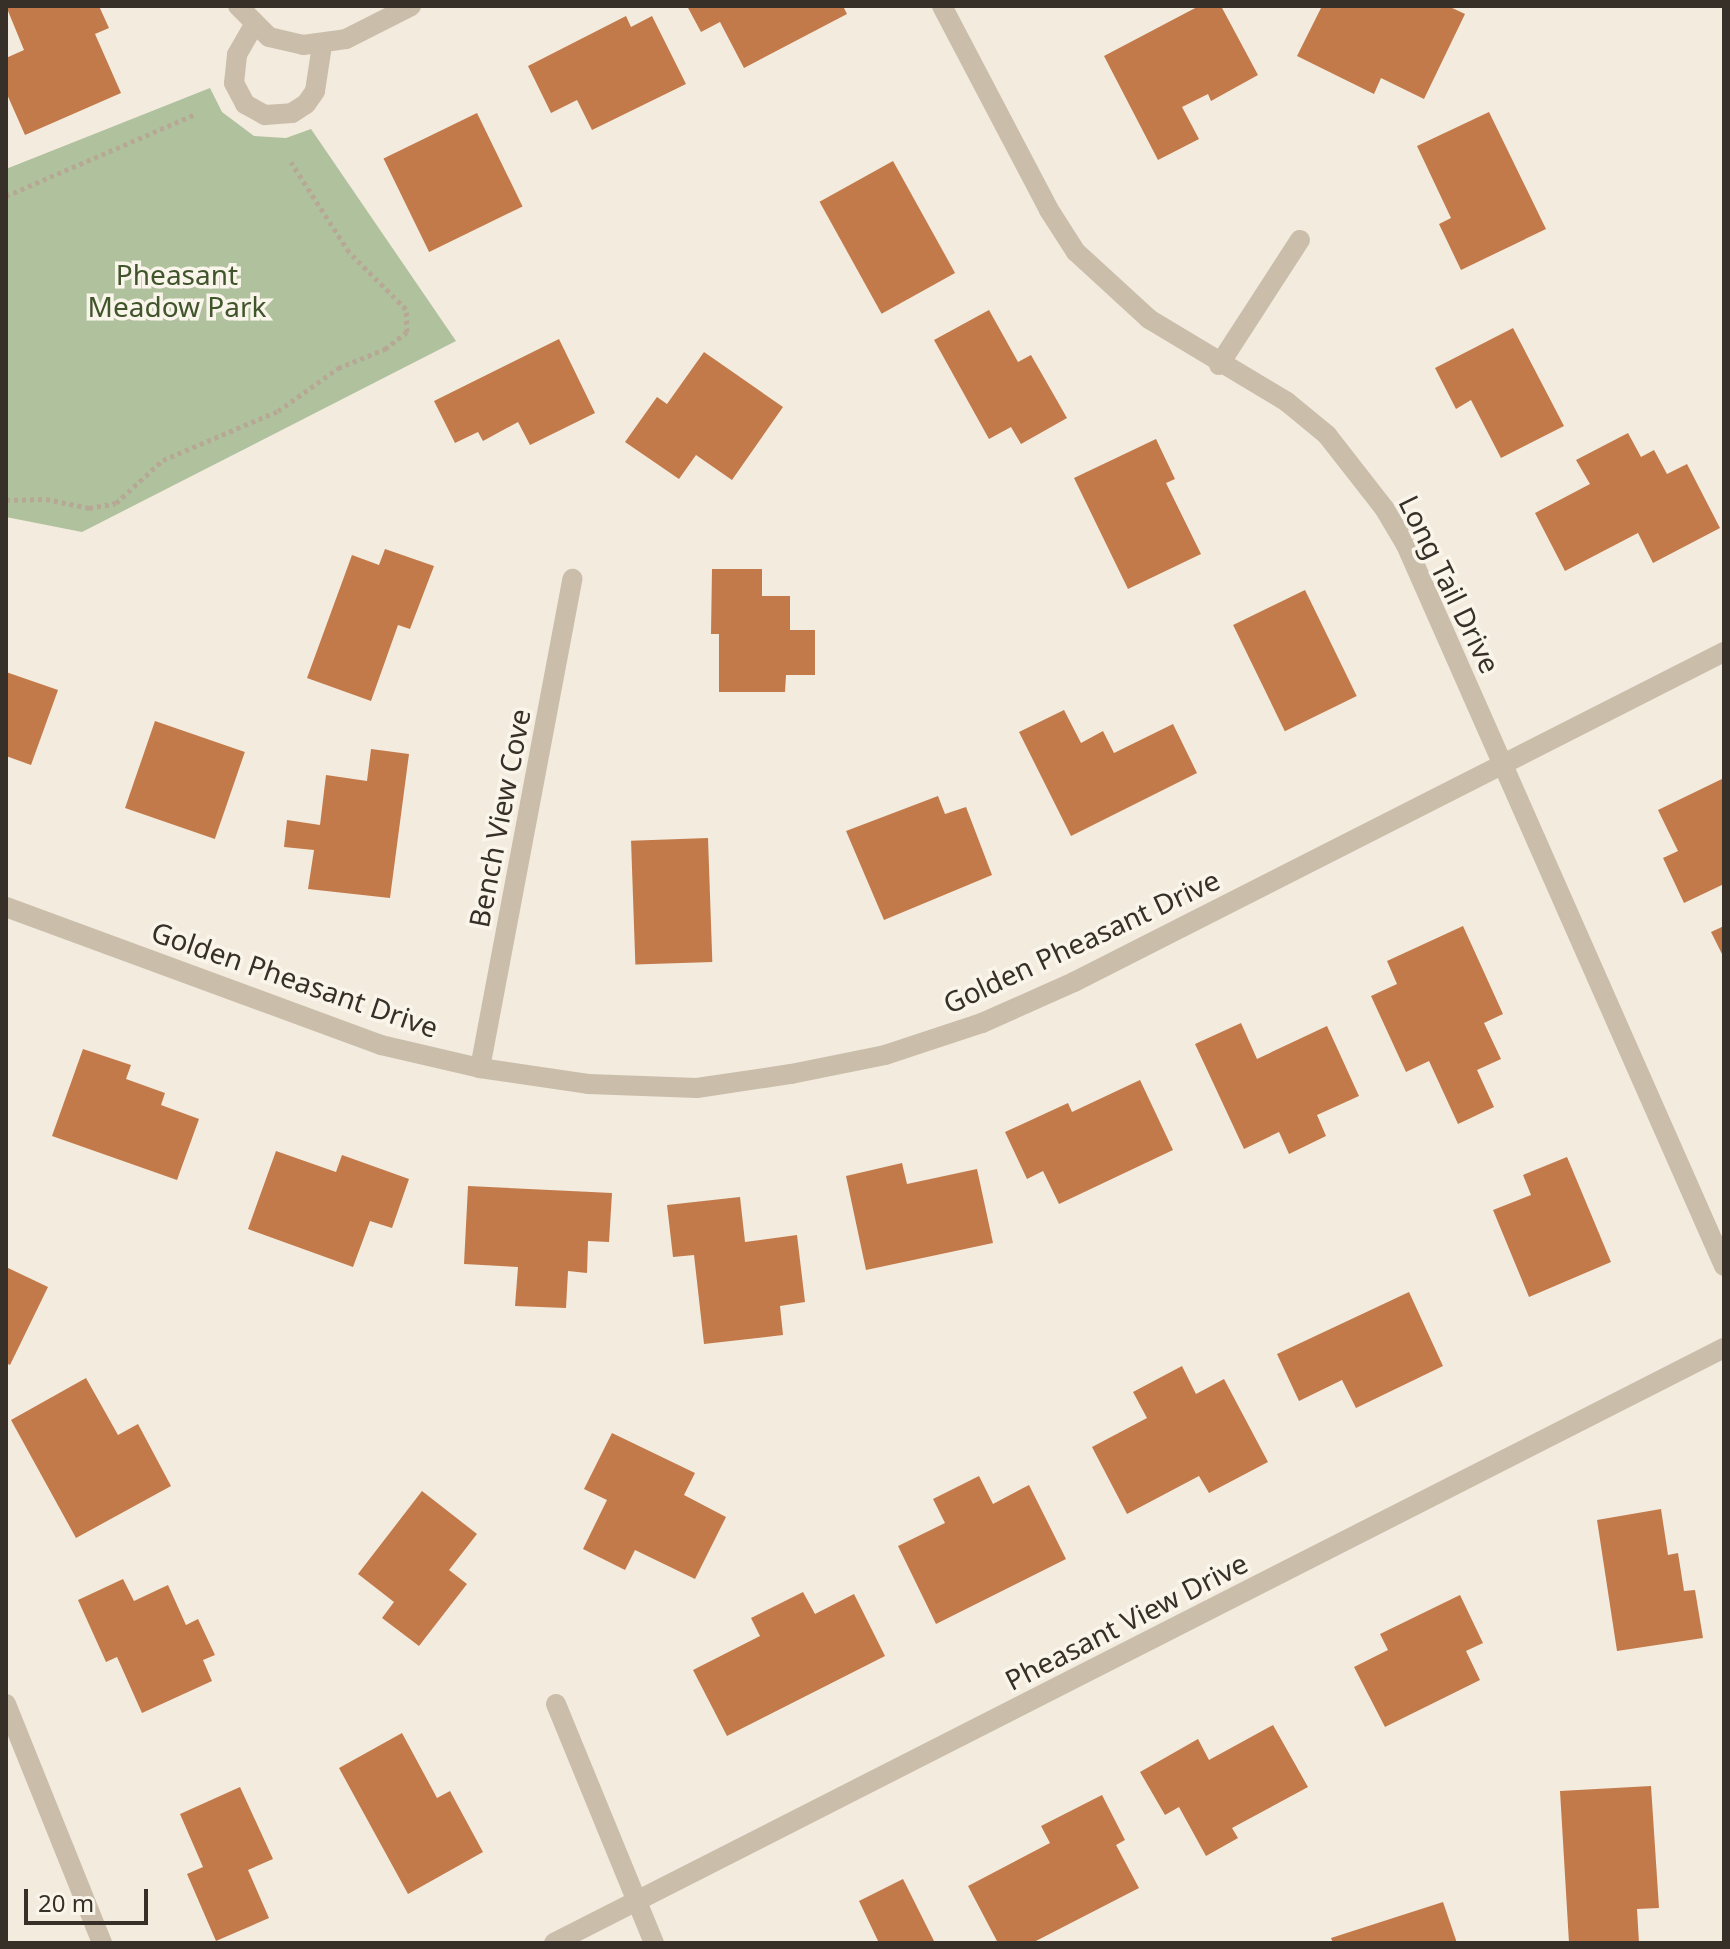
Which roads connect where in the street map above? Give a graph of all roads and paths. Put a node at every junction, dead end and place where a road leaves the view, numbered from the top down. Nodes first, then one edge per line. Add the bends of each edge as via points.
1 (238, 6) edge
2 (411, 6) edge
3 (942, 6) edge
4 (254, 25) junction
5 (322, 45) junction
6 (193, 115) dead end
7 (291, 162) dead end
8 (6, 196) edge
9 (1300, 240) dead end
10 (1219, 365) junction
11 (6, 500) edge
12 (572, 579) dead end
13 (1724, 652) edge
14 (1501, 766) junction
15 (6, 907) edge
16 (480, 1068) junction
17 (1724, 1266) edge
18 (1724, 1348) edge
19 (6, 1704) edge
20 (556, 1704) dead end
21 (636, 1901) junction
22 (102, 1943) edge
23 (554, 1943) edge
24 (654, 1943) edge

1 - 4 street
2 - 5 street via 346,39
3 - 10 street, Long Tail Drive via 1076,252 1149,319
4 - 5 street via 284,42
4 - 5 street via 237,55 234,83 245,104 265,115 292,113 306,104 319,76
6 - 8 path
7 - 11 path via 349,252 406,309 407,332 385,349 338,368 278,411 163,460 116,503 89,508 46,499
9 - 10 street
10 - 14 street, Long Tail Drive via 1287,402 1317,427 1376,496 1406,545
12 - 16 street, Bench View Cove
13 - 14 street, Golden Pheasant Drive
14 - 16 street, Golden Pheasant Drive via 1074,982 982,1023 885,1055 697,1088 588,1084
14 - 17 street, Long Tail Drive
15 - 16 street, Golden Pheasant Drive via 381,1045
18 - 21 street, Pheasant View Drive
19 - 22 street
20 - 21 street
21 - 23 street, Pheasant View Drive
21 - 24 street

